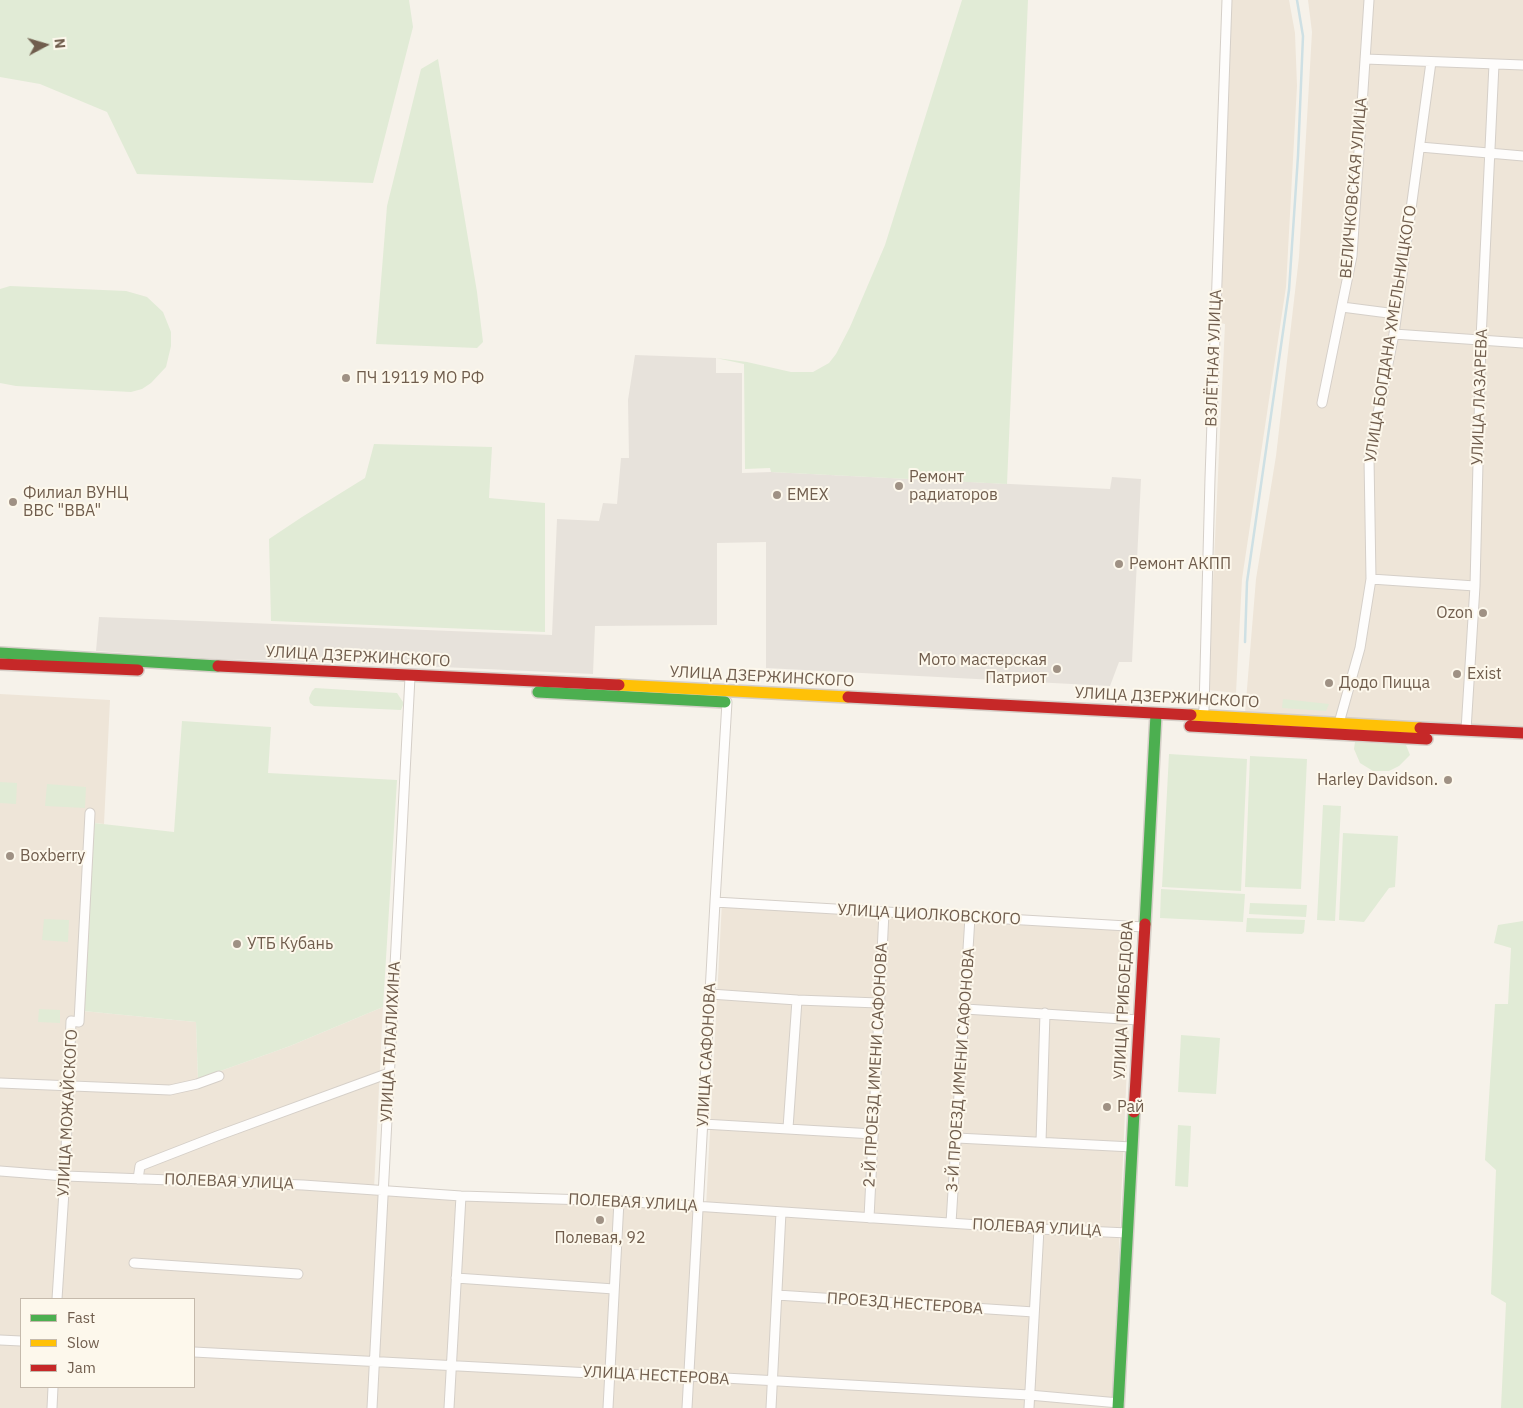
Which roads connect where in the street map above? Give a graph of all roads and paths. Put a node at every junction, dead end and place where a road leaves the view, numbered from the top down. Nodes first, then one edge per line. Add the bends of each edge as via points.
1 (1227, 0) edge
2 (1369, 0) edge
3 (1365, 59) junction
4 (1431, 62) junction
5 (1494, 64) junction
6 (1523, 65) edge
7 (1420, 147) junction
8 (1489, 154) junction
9 (1523, 156) edge
10 (1342, 307) junction
11 (1396, 314) junction
12 (1394, 334) junction
13 (1481, 339) junction
14 (1523, 343) edge
15 (1322, 403) dead end
16 (1371, 579) junction
17 (1475, 586) junction
18 (0, 653) edge
19 (0, 664) edge
20 (410, 681) junction
21 (732, 703) joint
22 (861, 709) dead end
23 (1202, 716) junction
24 (1156, 719) junction
25 (1339, 723) junction
26 (1466, 730) junction
27 (1523, 733) edge
28 (1523, 744) edge
29 (90, 813) dead end
30 (714, 902) junction
31 (884, 912) junction
32 (970, 917) junction
33 (1144, 927) junction
34 (710, 994) junction
35 (797, 1000) junction
36 (879, 1003) junction
37 (965, 1009) junction
38 (1045, 1013) junction
39 (1139, 1020) junction
40 (389, 1073) junction
41 (220, 1076) dead end
42 (0, 1083) edge
43 (69, 1087) junction
44 (703, 1124) junction
45 (788, 1128) junction
46 (873, 1134) junction
47 (957, 1138) junction
48 (1041, 1142) junction
49 (1132, 1147) junction
50 (0, 1171) edge
51 (65, 1176) junction
52 (138, 1180) junction
53 (383, 1189) junction
54 (461, 1196) junction
55 (619, 1201) junction
56 (698, 1206) junction
57 (781, 1212) junction
58 (869, 1218) junction
59 (951, 1223) junction
60 (1039, 1229) junction
61 (1128, 1233) junction
62 (134, 1263) dead end
63 (298, 1274) dead end
64 (456, 1278) junction
65 (614, 1289) junction
66 (777, 1296) junction
67 (57, 1298) edge
68 (1034, 1312) junction
69 (0, 1340) edge
70 (20, 1341) edge
71 (195, 1352) edge
72 (374, 1362) junction
73 (452, 1365) junction
74 (610, 1374) junction
75 (689, 1376) junction
76 (772, 1382) junction
77 (53, 1388) edge
78 (1029, 1396) junction
79 (1119, 1405) edge
80 (52, 1408) edge
81 (372, 1408) edge
82 (449, 1408) edge
83 (608, 1408) edge
84 (687, 1408) edge
85 (771, 1408) edge
86 (1029, 1408) edge

1 - 23 street, ВЗЛЁТНАЯ УЛИЦА
2 - 3 street, ВЕЛИЧКОВСКАЯ УЛИЦА
3 - 4 street
3 - 10 street, ВЕЛИЧКОВСКАЯ УЛИЦА via 1352,256
4 - 5 street
4 - 7 street, УЛИЦА БОГДАНА ХМЕЛЬНИЦКОГО
5 - 6 street
5 - 8 street, УЛИЦА ЛАЗАРЕВА
7 - 8 street
7 - 11 street, УЛИЦА БОГДАНА ХМЕЛЬНИЦКОГО
8 - 9 street
8 - 13 street, УЛИЦА ЛАЗАРЕВА
10 - 11 street
10 - 15 street, ВЕЛИЧКОВСКАЯ УЛИЦА
11 - 12 street, УЛИЦА БОГДАНА ХМЕЛЬНИЦКОГО
12 - 13 street
12 - 16 street, УЛИЦА БОГДАНА ХМЕЛЬНИЦКОГО via 1369,458
13 - 14 street
13 - 17 street, УЛИЦА ЛАЗАРЕВА
16 - 17 street
16 - 25 street, УЛИЦА БОГДАНА ХМЕЛЬНИЦКОГО via 1360,648
17 - 26 street, УЛИЦА ЛАЗАРЕВА
18 - 20 main road, УЛИЦА ДЗЕРЖИНСКОГО
19 - 20 main road, УЛИЦА ДЗЕРЖИНСКОГО
20 - 21 main road, УЛИЦА ДЗЕРЖИНСКОГО
20 - 24 main road, УЛИЦА ДЗЕРЖИНСКОГО via 597,684
20 - 40 street, УЛИЦА ТАЛАЛИХИНА
21 - 30 street, УЛИЦА САФОНОВА
22 - 24 main road, УЛИЦА ДЗЕРЖИНСКОГО
23 - 24 main road, УЛИЦА ДЗЕРЖИНСКОГО
23 - 25 main road, УЛИЦА ДЗЕРЖИНСКОГО
24 - 28 main road, УЛИЦА ДЗЕРЖИНСКОГО
24 - 33 main road, УЛИЦА ГРИБОЕДОВА
25 - 26 main road, УЛИЦА ДЗЕРЖИНСКОГО
26 - 27 main road, УЛИЦА ДЗЕРЖИНСКОГО
29 - 43 street, УЛИЦА МОЖАЙСКОГО via 79,1022 71,1021
30 - 31 street, УЛИЦА ЦИОЛКОВСКОГО
30 - 34 street, УЛИЦА САФОНОВА
31 - 32 street, УЛИЦА ЦИОЛКОВСКОГО
31 - 36 street, 2-Й ПРОЕЗД ИМЕНИ САФОНОВА
32 - 33 street, УЛИЦА ЦИОЛКОВСКОГО
32 - 37 street, 3-Й ПРОЕЗД ИМЕНИ САФОНОВА
33 - 39 main road, УЛИЦА ГРИБОЕДОВА
34 - 35 street
34 - 44 street, УЛИЦА САФОНОВА
35 - 36 street
35 - 45 street
36 - 46 street, 2-Й ПРОЕЗД ИМЕНИ САФОНОВА
37 - 38 street
37 - 47 street, 3-Й ПРОЕЗД ИМЕНИ САФОНОВА
38 - 39 street
38 - 48 street
39 - 49 main road, УЛИЦА ГРИБОЕДОВА
40 - 52 street, ПОЛЕВАЯ УЛИЦА via 140,1166
40 - 53 street, УЛИЦА ТАЛАЛИХИНА
41 - 43 street via 170,1090
42 - 43 street
43 - 51 street, УЛИЦА МОЖАЙСКОГО
44 - 45 street
44 - 56 street, УЛИЦА САФОНОВА
45 - 46 street
46 - 58 street, 2-Й ПРОЕЗД ИМЕНИ САФОНОВА
47 - 48 street
47 - 59 street, 3-Й ПРОЕЗД ИМЕНИ САФОНОВА
48 - 49 street
49 - 61 main road, УЛИЦА ГРИБОЕДОВА
50 - 51 street, ПОЛЕВАЯ УЛИЦА
51 - 52 street, ПОЛЕВАЯ УЛИЦА
51 - 67 street, УЛИЦА МОЖАЙСКОГО
52 - 53 street, ПОЛЕВАЯ УЛИЦА
53 - 54 street, ПОЛЕВАЯ УЛИЦА
53 - 72 street, УЛИЦА ТАЛАЛИХИНА
54 - 55 street, ПОЛЕВАЯ УЛИЦА
54 - 64 street
55 - 56 street, ПОЛЕВАЯ УЛИЦА
55 - 65 street
56 - 57 street, ПОЛЕВАЯ УЛИЦА
56 - 75 street, УЛИЦА САФОНОВА
57 - 58 street, ПОЛЕВАЯ УЛИЦА
57 - 66 street
58 - 59 street, ПОЛЕВАЯ УЛИЦА
59 - 60 street, ПОЛЕВАЯ УЛИЦА
60 - 61 street, ПОЛЕВАЯ УЛИЦА
60 - 68 street
61 - 79 main road, УЛИЦА ГРИБОЕДОВА
62 - 63 street
64 - 65 street
64 - 73 street
65 - 74 street
66 - 68 street, ПРОЕЗД НЕСТЕРОВА
66 - 76 street
68 - 78 street
69 - 70 street
71 - 72 street, УЛИЦА НЕСТЕРОВА
72 - 73 street, УЛИЦА НЕСТЕРОВА
72 - 81 street, УЛИЦА ТАЛАЛИХИНА
73 - 74 street, УЛИЦА НЕСТЕРОВА
73 - 82 street
74 - 75 street, УЛИЦА НЕСТЕРОВА
74 - 83 street
75 - 76 street, УЛИЦА НЕСТЕРОВА
75 - 84 street, УЛИЦА САФОНОВА
76 - 78 street, УЛИЦА НЕСТЕРОВА
76 - 85 street
77 - 80 street
78 - 79 street, УЛИЦА НЕСТЕРОВА
78 - 86 street

